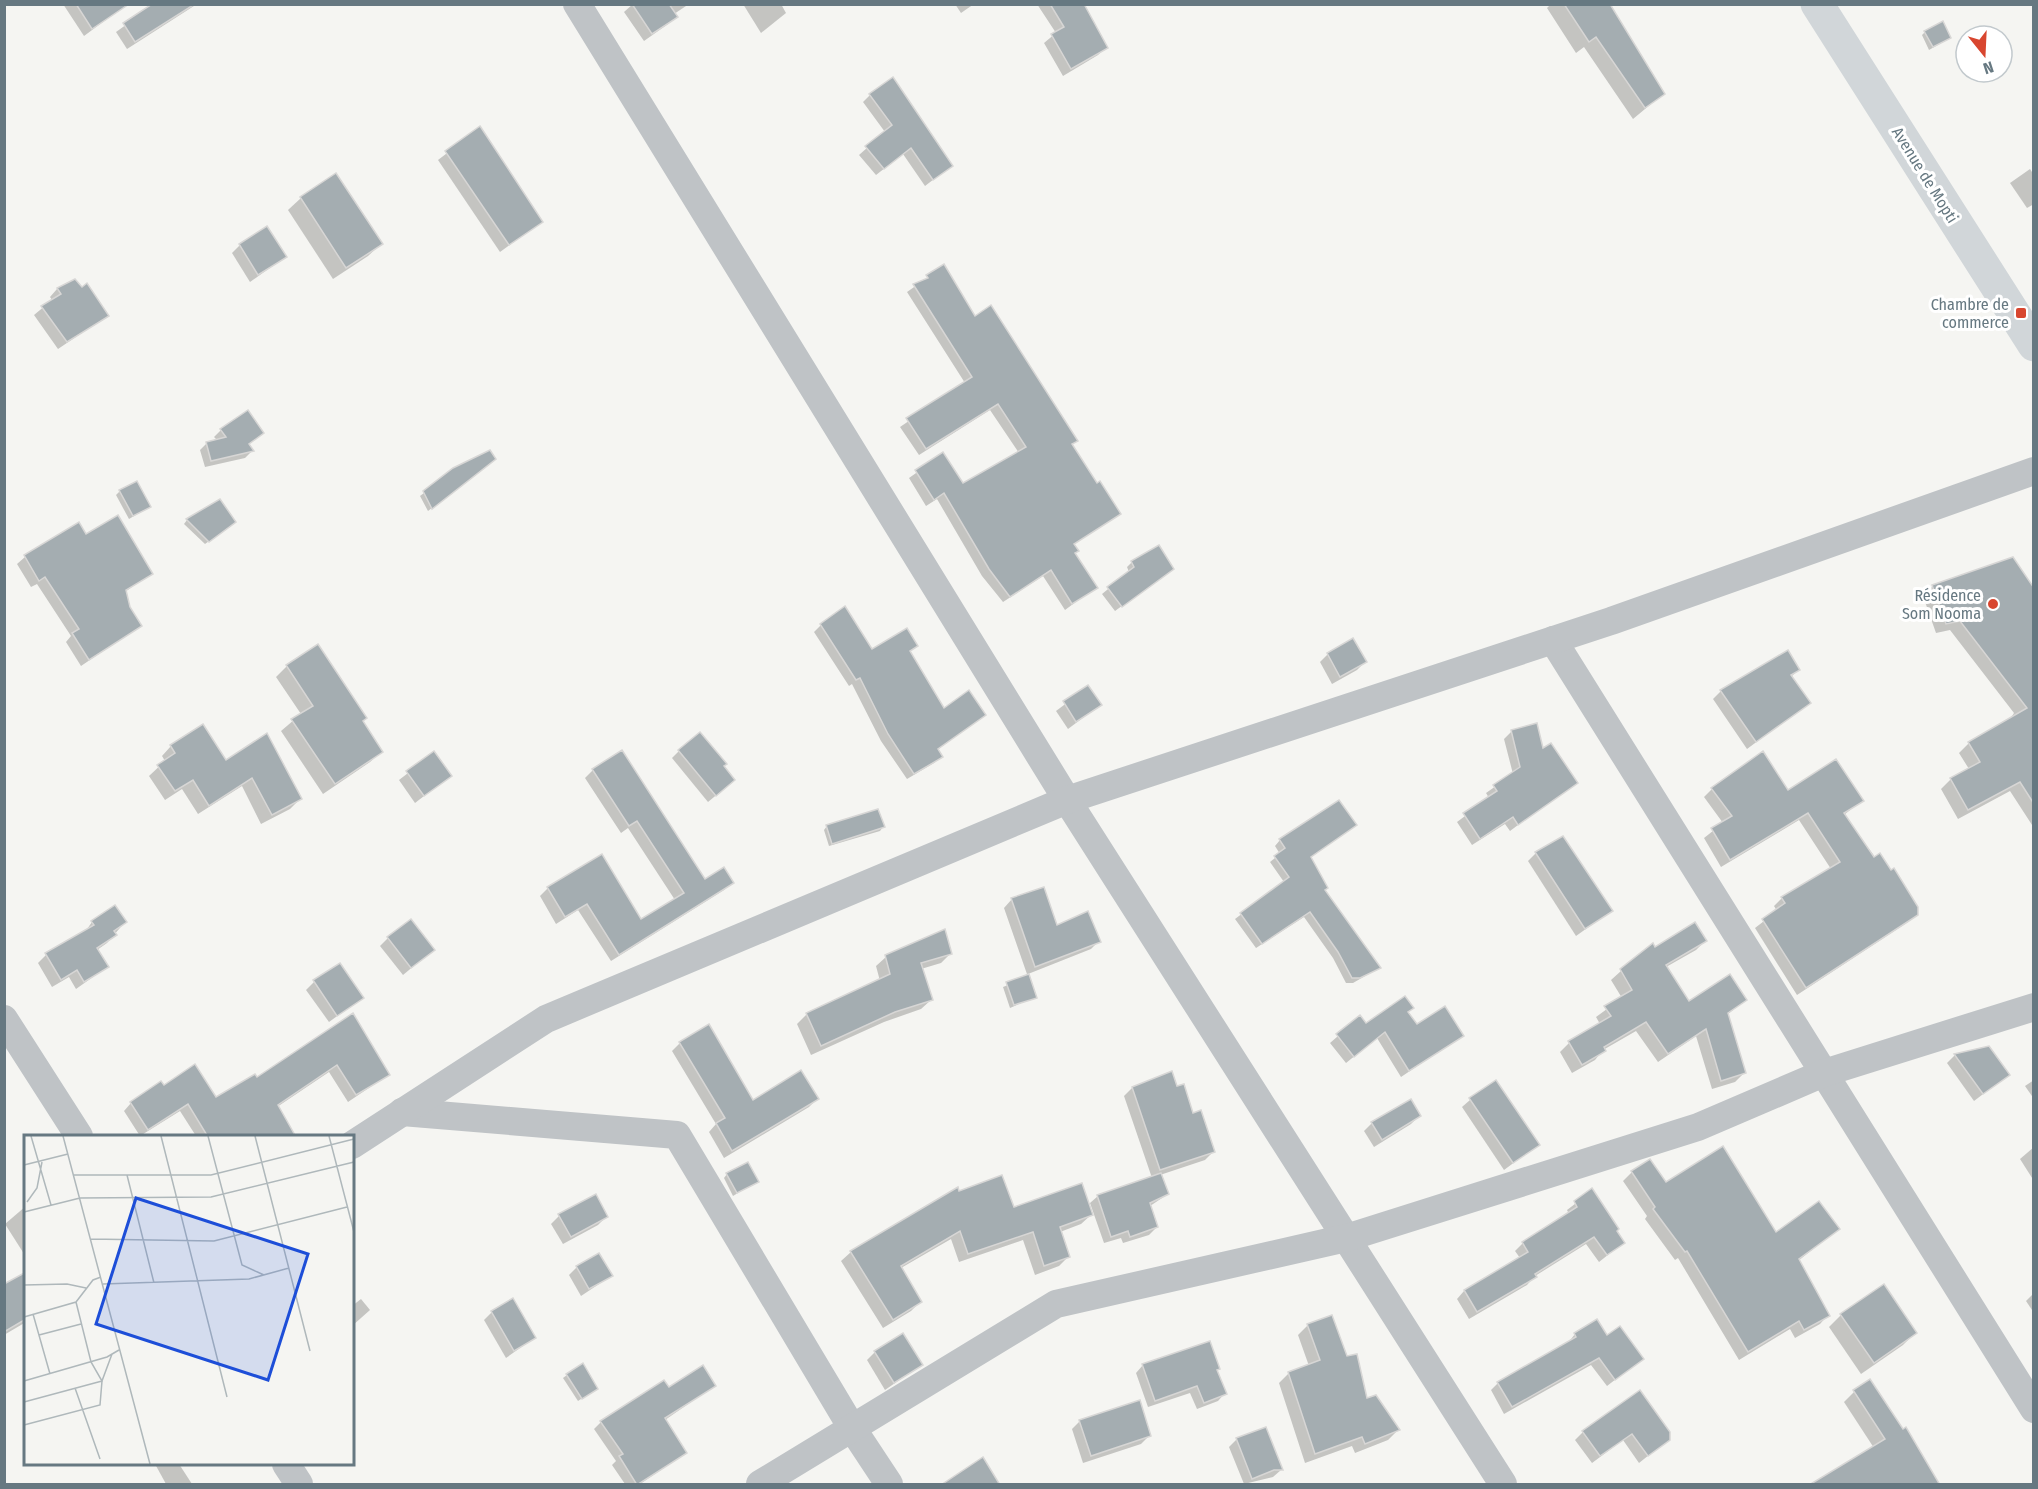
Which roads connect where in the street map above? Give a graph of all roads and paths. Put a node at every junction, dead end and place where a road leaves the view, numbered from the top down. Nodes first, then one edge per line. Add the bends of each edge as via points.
1 (577, 4) edge
2 (1817, 4) edge
3 (2034, 345) edge
4 (2034, 471) edge
5 (1553, 640) junction
6 (1067, 800) junction
7 (2034, 1007) edge
8 (4, 1019) edge
9 (1824, 1073) junction
10 (402, 1113) junction
11 (78, 1135) edge
12 (354, 1144) edge
13 (1346, 1238) junction
14 (2034, 1409) edge
15 (852, 1428) junction
16 (287, 1465) edge
17 (299, 1485) edge
18 (760, 1485) edge
19 (889, 1485) edge
20 (1503, 1485) edge

1 - 6 street
2 - 3 main road, Avenue de Mopti
4 - 5 street
5 - 6 street
5 - 9 street
6 - 10 street via 546,1019
6 - 13 street
7 - 9 street
8 - 11 street
9 - 13 street via 1698,1127
9 - 14 street
10 - 12 street
10 - 15 street via 677,1135
13 - 15 street via 1056,1304
13 - 20 street
15 - 18 street
15 - 19 street
16 - 17 street

